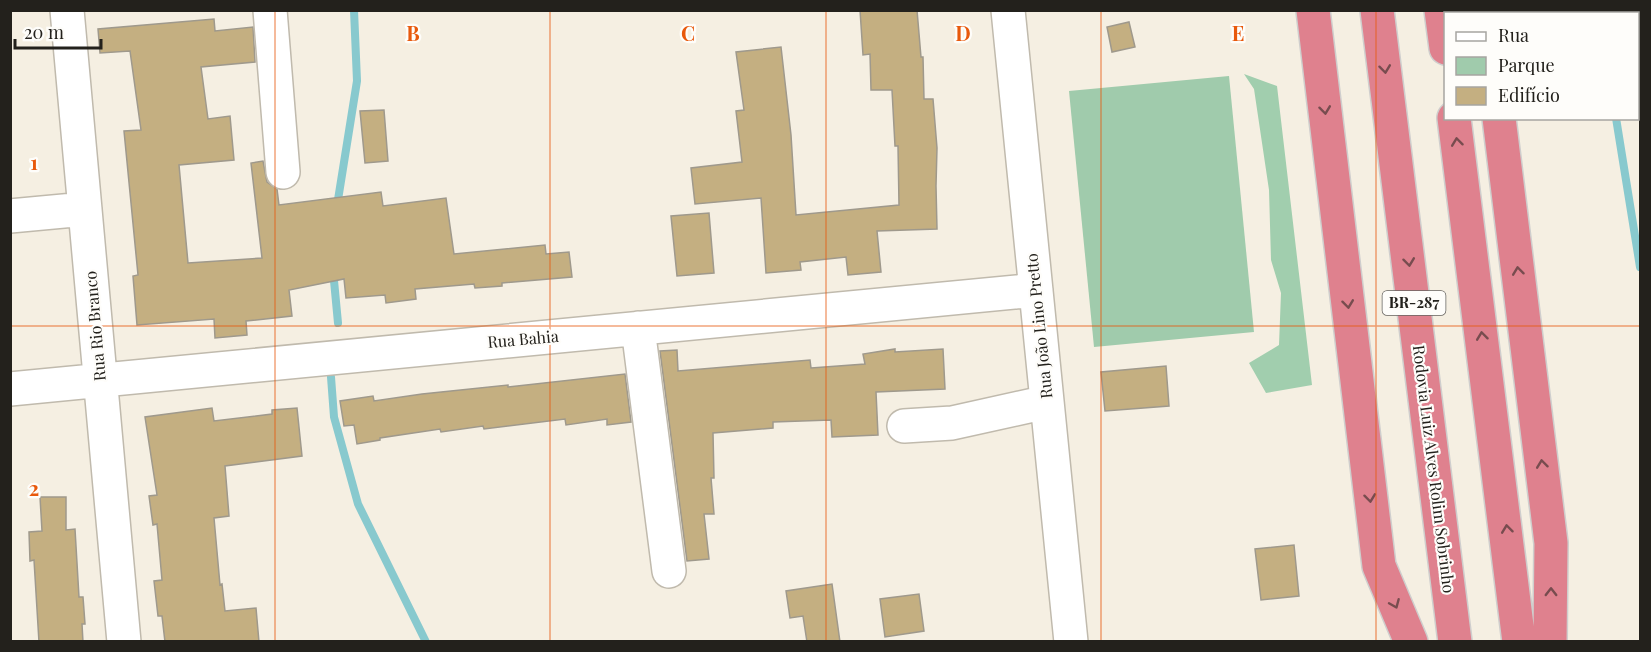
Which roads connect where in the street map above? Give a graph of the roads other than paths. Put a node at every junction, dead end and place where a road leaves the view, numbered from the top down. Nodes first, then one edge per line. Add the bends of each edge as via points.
1 (67, 10) edge
2 (270, 10) edge
3 (1008, 10) edge
4 (1313, 10) edge
5 (1377, 10) edge
6 (1441, 10) edge
7 (1444, 33) edge
8 (1454, 120) edge
9 (1499, 120) edge
10 (283, 172) dead end
11 (85, 209) junction
12 (10, 216) edge
13 (1036, 290) junction
14 (638, 328) junction
15 (100, 380) junction
16 (10, 388) edge
17 (1047, 402) junction
18 (904, 426) dead end
19 (669, 571) dead end
20 (123, 642) edge
21 (1071, 642) edge
22 (1411, 642) edge
23 (1455, 642) edge
24 (1519, 642) edge
25 (1550, 642) edge

1 - 11 street, Rua Rio Branco
2 - 10 street
3 - 13 street, Rua João Lino Pretto
4 -> 22 highway via 1378,566
5 -> 23 highway, Rodovia Luiz Alves Rolim Sobrinho / BR-287
6 - 7 highway
24 -> 8 highway
25 -> 9 highway via 1551,543
11 - 12 street
11 - 15 street, Rua Rio Branco
13 - 14 street, Rua Bahia
13 - 17 street, Rua João Lino Pretto
14 - 15 street, Rua Bahia
14 - 19 street
15 - 16 street, Rua Bahia
15 - 20 street, Rua Rio Branco
17 - 18 street via 952,423
17 - 21 street, Rua João Lino Pretto

